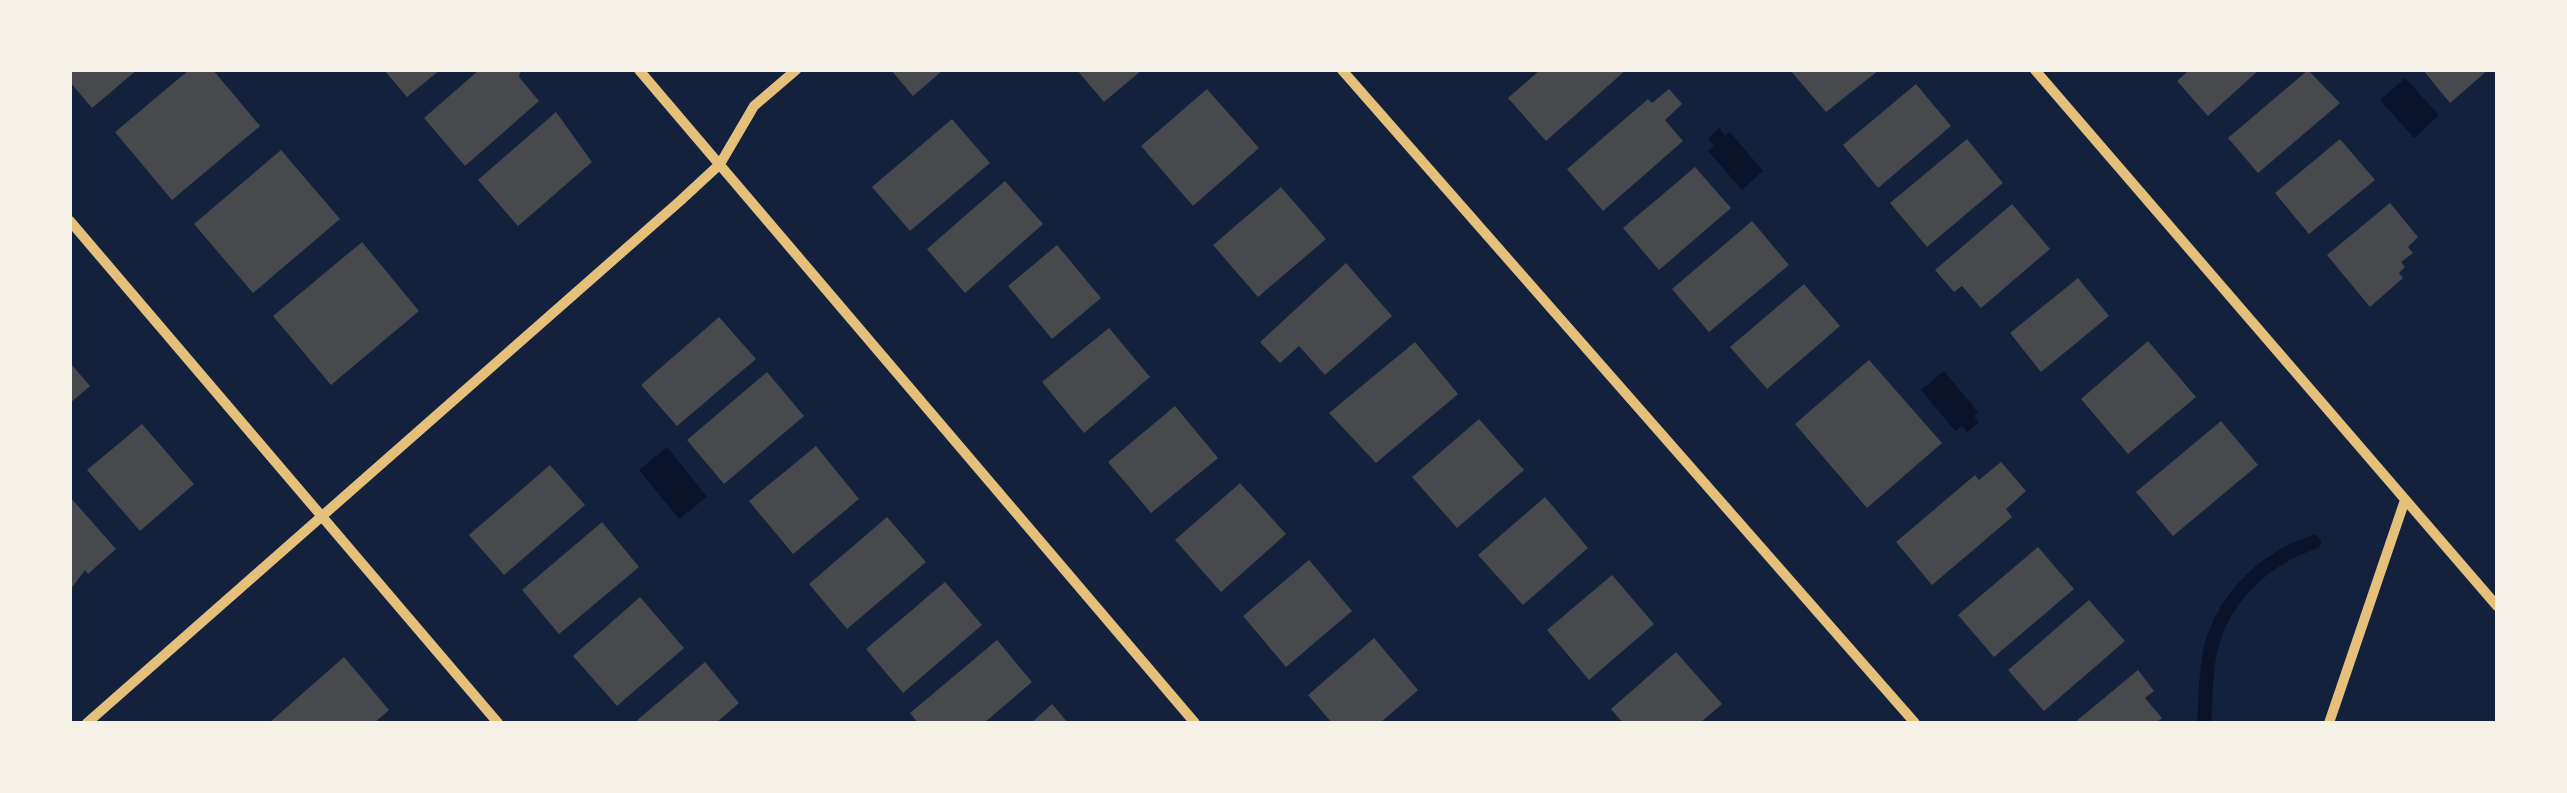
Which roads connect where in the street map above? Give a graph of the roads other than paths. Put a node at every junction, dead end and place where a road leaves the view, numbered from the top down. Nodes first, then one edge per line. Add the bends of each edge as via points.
1 (639, 70) edge
2 (796, 70) edge
3 (1342, 70) edge
4 (2035, 70) edge
5 (720, 164) junction
6 (70, 221) edge
7 (2405, 500) junction
8 (324, 518) junction
9 (2497, 606) edge
10 (86, 723) edge
11 (498, 723) edge
12 (1195, 723) edge
13 (1915, 723) edge
14 (2329, 723) edge

1 - 5 street
2 - 5 street via 754,106
3 - 13 street
4 - 7 street
5 - 8 street
5 - 12 street
6 - 8 street
7 - 9 street
7 - 14 street
8 - 10 street
8 - 11 street

